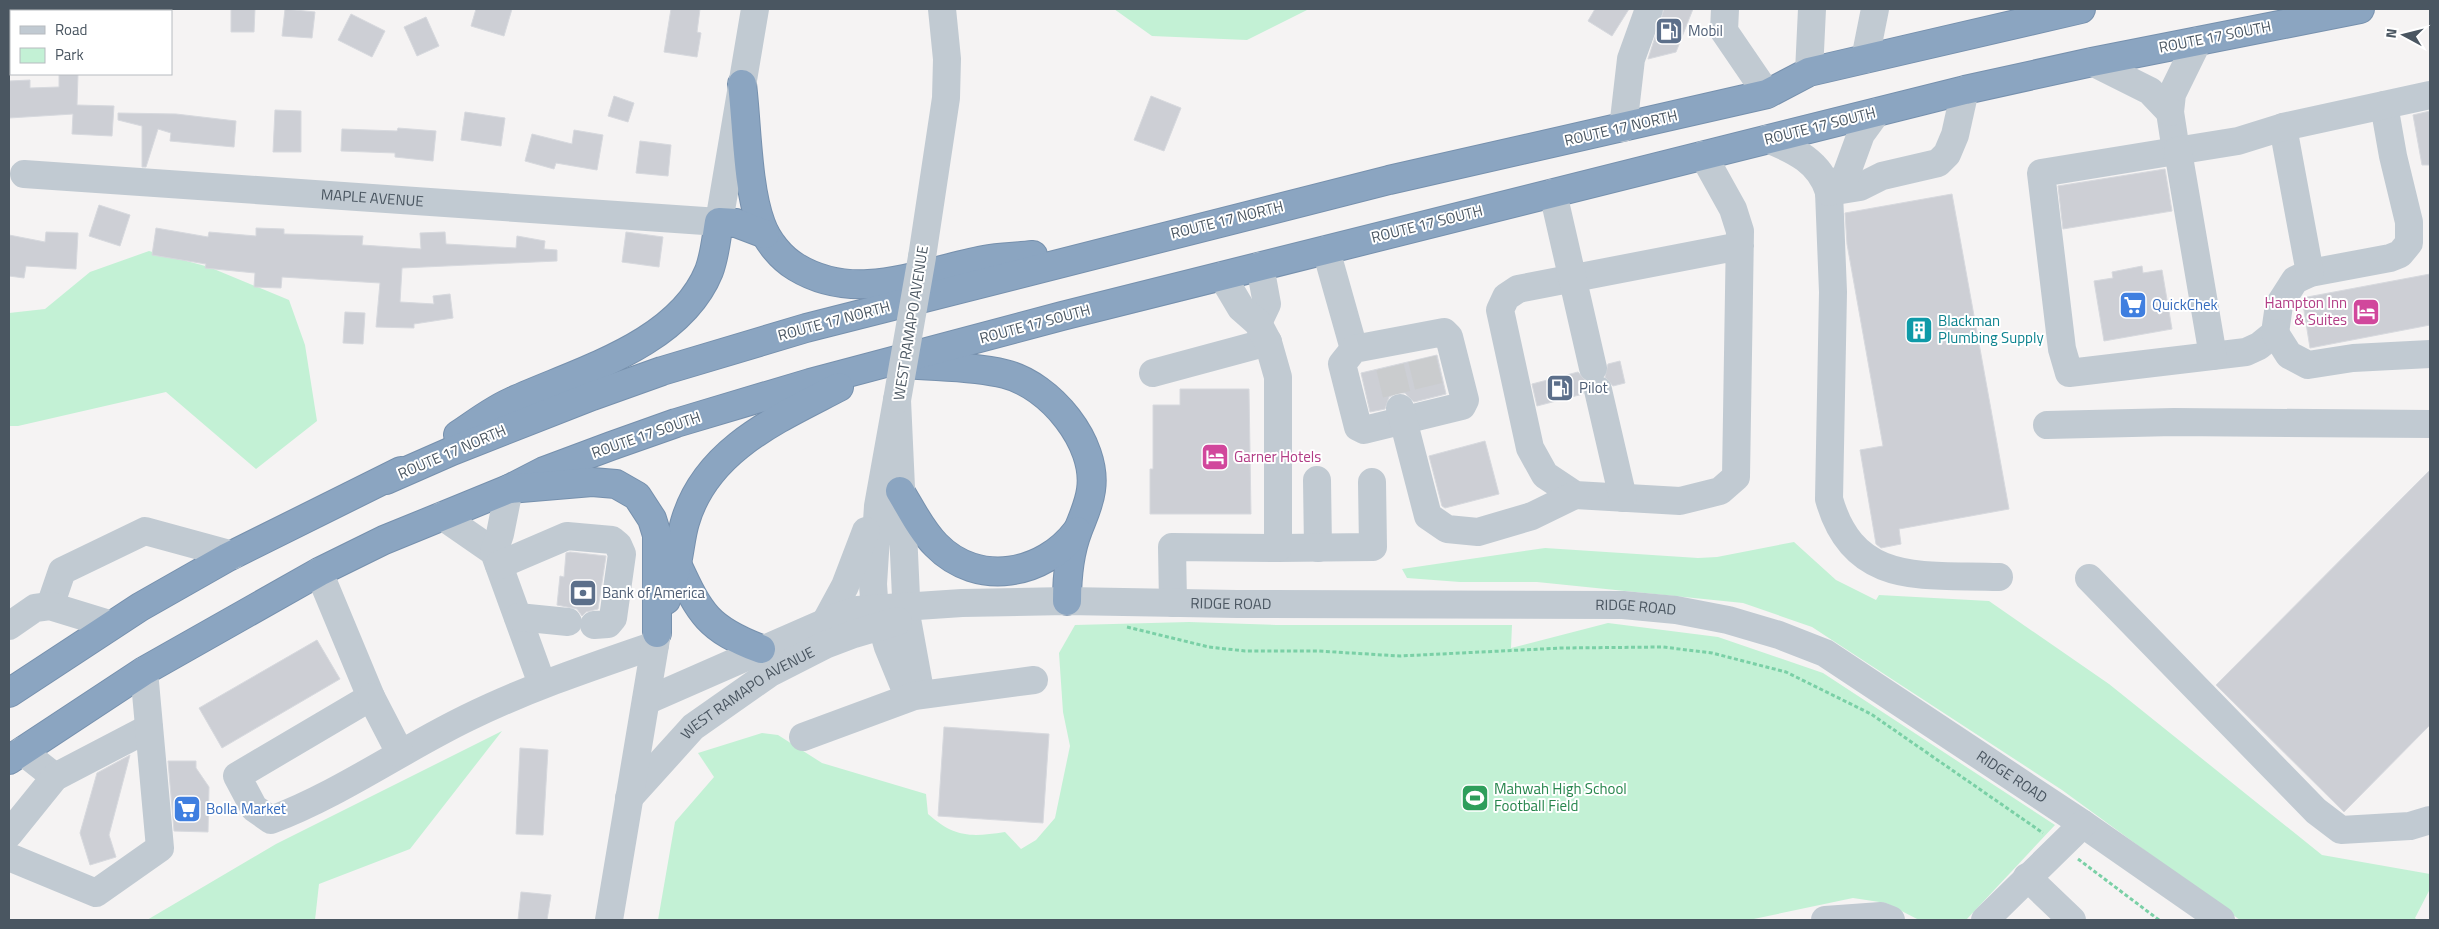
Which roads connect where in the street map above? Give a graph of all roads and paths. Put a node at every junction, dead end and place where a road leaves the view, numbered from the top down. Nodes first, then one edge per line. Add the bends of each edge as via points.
1 (755, 9) edge
2 (776, 9) edge
3 (925, 9) edge
4 (942, 9) edge
5 (1649, 9) edge
6 (1725, 9) edge
7 (1812, 9) edge
8 (1875, 9) edge
9 (2081, 9) edge
10 (2360, 9) edge
11 (2034, 14) edge
12 (750, 41) junction
13 (944, 41) junction
14 (2198, 41) junction
15 (1865, 59) junction
16 (2092, 62) junction
17 (1809, 72) junction
18 (742, 84) junction
19 (1965, 90) junction
20 (1767, 94) junction
21 (2430, 95) edge
22 (2384, 105) junction
23 (1877, 112) junction
24 (2170, 112) junction
25 (2283, 127) junction
26 (1623, 128) junction
27 (1767, 139) junction
28 (2177, 151) junction
29 (1703, 155) junction
30 (24, 174) dead end
31 (1829, 192) junction
32 (1553, 193) junction
33 (719, 222) junction
34 (765, 234) junction
35 (1134, 243) junction
36 (1740, 246) junction
37 (1326, 250) junction
38 (1260, 266) junction
39 (2310, 273) junction
40 (1222, 276) junction
41 (1573, 278) junction
42 (1263, 332) junction
43 (2275, 333) junction
44 (1354, 349) junction
45 (2430, 354) edge
46 (2213, 356) junction
47 (886, 363) junction
48 (1153, 373) dead end
49 (1401, 414) junction
50 (2430, 424) edge
51 (2047, 425) dead end
52 (386, 480) junction
53 (892, 480) junction
54 (1317, 480) dead end
55 (1372, 482) dead end
56 (509, 489) junction
57 (1575, 495) junction
58 (1622, 498) junction
59 (442, 516) junction
60 (1078, 530) junction
61 (1278, 548) junction
62 (1318, 548) junction
63 (233, 555) junction
64 (496, 559) junction
65 (677, 564) junction
66 (319, 572) junction
67 (1999, 577) dead end
68 (2089, 578) dead end
69 (1067, 601) junction
70 (1173, 603) junction
71 (50, 606) junction
72 (893, 615) junction
73 (518, 617) junction
74 (826, 620) junction
75 (1118, 624) dead end
76 (112, 625) junction
77 (9, 626) edge
78 (656, 639) junction
79 (761, 649) junction
80 (144, 671) junction
81 (1034, 680) dead end
82 (542, 684) junction
83 (9, 693) edge
84 (914, 696) junction
85 (371, 697) junction
86 (646, 701) junction
87 (149, 728) junction
88 (804, 737) dead end
89 (400, 752) junction
90 (16, 756) edge
91 (55, 777) junction
92 (629, 798) junction
93 (2430, 820) edge
94 (2083, 824) junction
95 (9, 834) edge
96 (2061, 844) junction
97 (9, 857) edge
98 (2027, 877) junction
99 (609, 920) edge
100 (1825, 920) edge
101 (1891, 920) edge
102 (1985, 920) edge
103 (2072, 920) edge
104 (2159, 920) edge
105 (2221, 920) edge

1 - 12 street
2 - 12 street
3 - 13 street, WEST RAMAPO AVENUE
4 - 13 street, WEST RAMAPO AVENUE
5 - 26 street via 1631,59
6 - 20 street via 1724,31
7 - 17 street
8 - 15 street
9 - 11 highway, ROUTE 17 NORTH
10 - 14 highway, ROUTE 17 SOUTH
11 - 15 highway, ROUTE 17 NORTH
12 - 18 street
13 - 53 street, WEST RAMAPO AVENUE, bridge via 947,59 945,106 897,400
14 - 16 highway, ROUTE 17 SOUTH
14 - 24 street via 2177,81
15 - 17 highway, ROUTE 17 NORTH
16 - 19 highway, ROUTE 17 SOUTH
16 - 24 street via 2150,91
17 - 20 highway, ROUTE 17 NORTH
18 - 33 street
18 - 34 highway via 756,208
19 - 23 highway, ROUTE 17 SOUTH
19 - 31 street via 1956,135 1947,154 1938,163 1882,176 1860,187
20 - 26 highway, ROUTE 17 NORTH
21 - 22 street
22 - 25 street
22 - 39 street via 2409,222 2409,243 2400,254 2390,258
23 - 27 highway, ROUTE 17 SOUTH
23 - 31 street via 1861,134 1846,175
24 - 28 street
25 - 28 street via 2238,141
25 - 39 street
26 - 35 highway, ROUTE 17 NORTH via 1389,180
27 - 29 highway, ROUTE 17 SOUTH
27 - 31 street via 1794,150 1814,165
28 - 46 street
28 - 46 street via 2041,173 2062,349 2069,373
29 - 32 highway, ROUTE 17 SOUTH
29 - 36 street via 1733,209 1740,230
30 - 33 street, MAPLE AVENUE
31 - 67 street via 1833,292 1829,499 1836,523 1868,561 1900,573
32 - 37 highway, ROUTE 17 SOUTH
32 - 41 street
33 - 34 highway via 736,223
33 - 52 highway via 713,255 702,285 694,298 669,322 606,362 512,401
34 - 35 highway via 781,255 802,271 829,282 854,285 891,283 985,260
35 - 52 highway, ROUTE 17 NORTH via 734,348 592,396
36 - 41 street
36 - 58 street via 1736,477 1720,491 1680,501
37 - 38 highway, ROUTE 17 SOUTH
37 - 44 street
38 - 40 highway, ROUTE 17 SOUTH
38 - 42 street via 1267,304
39 - 43 street via 2295,280 2279,305
40 - 42 street via 1241,308
40 - 47 highway, ROUTE 17 SOUTH
41 - 57 street via 1518,288 1506,297 1500,310 1530,448 1545,475
41 - 58 street
42 - 48 street
42 - 61 street via 1278,377
43 - 45 street via 2289,355 2308,365 2354,358
43 - 46 street via 2246,352
44 - 49 street via 1342,364 1358,426 1364,430
44 - 49 street via 1387,355 1419,348 1444,332 1449,337 1465,400 1462,406 1434,406
47 - 56 highway, ROUTE 17 SOUTH via 676,423 544,471
47 - 60 highway via 1005,374 1030,385 1053,404 1074,427 1091,465 1090,496
47 - 65 highway via 768,424 727,454 692,502
49 - 57 street via 1428,516 1447,529 1478,532 1532,516
50 - 51 street via 2174,422
52 - 63 highway
53 - 60 highway via 937,546 957,561 979,569 1016,570 1040,563 1062,549
53 - 72 street
53 - 74 street
54 - 62 street
55 - 62 street via 1373,547
56 - 59 highway
56 - 64 street
56 - 78 highway via 604,482 627,489 637,496 652,519 657,535
57 - 58 street
59 - 64 street
59 - 66 highway
60 - 69 highway via 1068,567
61 - 62 street
61 - 70 street via 1172,548
63 - 71 street via 145,530 62,571
63 - 76 highway
64 - 73 street
64 - 73 street via 567,536 612,540 622,554 613,618 608,624
65 - 78 highway
65 - 79 highway via 695,602 709,621 728,635
66 - 80 highway
66 - 85 street
68 - 93 street via 2316,811 2341,830 2410,826
69 - 70 street, RIDGE ROAD
69 - 72 street, RIDGE ROAD via 962,603
70 - 94 street, RIDGE ROAD via 1623,605 1676,610 1728,620 1825,653
71 - 76 street
71 - 77 street via 35,608
72 - 74 street, WEST RAMAPO AVENUE via 857,610
72 - 84 street via 919,685
72 - 92 street, WEST RAMAPO AVENUE via 798,658 737,695 693,727
73 - 82 street
74 - 79 street, WEST RAMAPO AVENUE
75 - 96 path via 1162,637 1245,651 1400,656 1662,646 1712,653 1786,672 1871,714
76 - 83 highway
78 - 82 street
78 - 86 street
79 - 86 street, WEST RAMAPO AVENUE
80 - 87 street
80 - 90 highway
81 - 84 street
82 - 89 street
84 - 88 street
85 - 89 street
85 - 89 street via 237,776 254,808 271,820 303,808
86 - 92 street
87 - 91 street
87 - 97 street via 160,848 96,893
90 - 91 street
91 - 95 street
92 - 99 street
94 - 96 street
94 - 105 street, RIDGE ROAD
96 - 98 street
96 - 104 path
98 - 102 street
98 - 103 street
100 - 101 street via 1881,916

